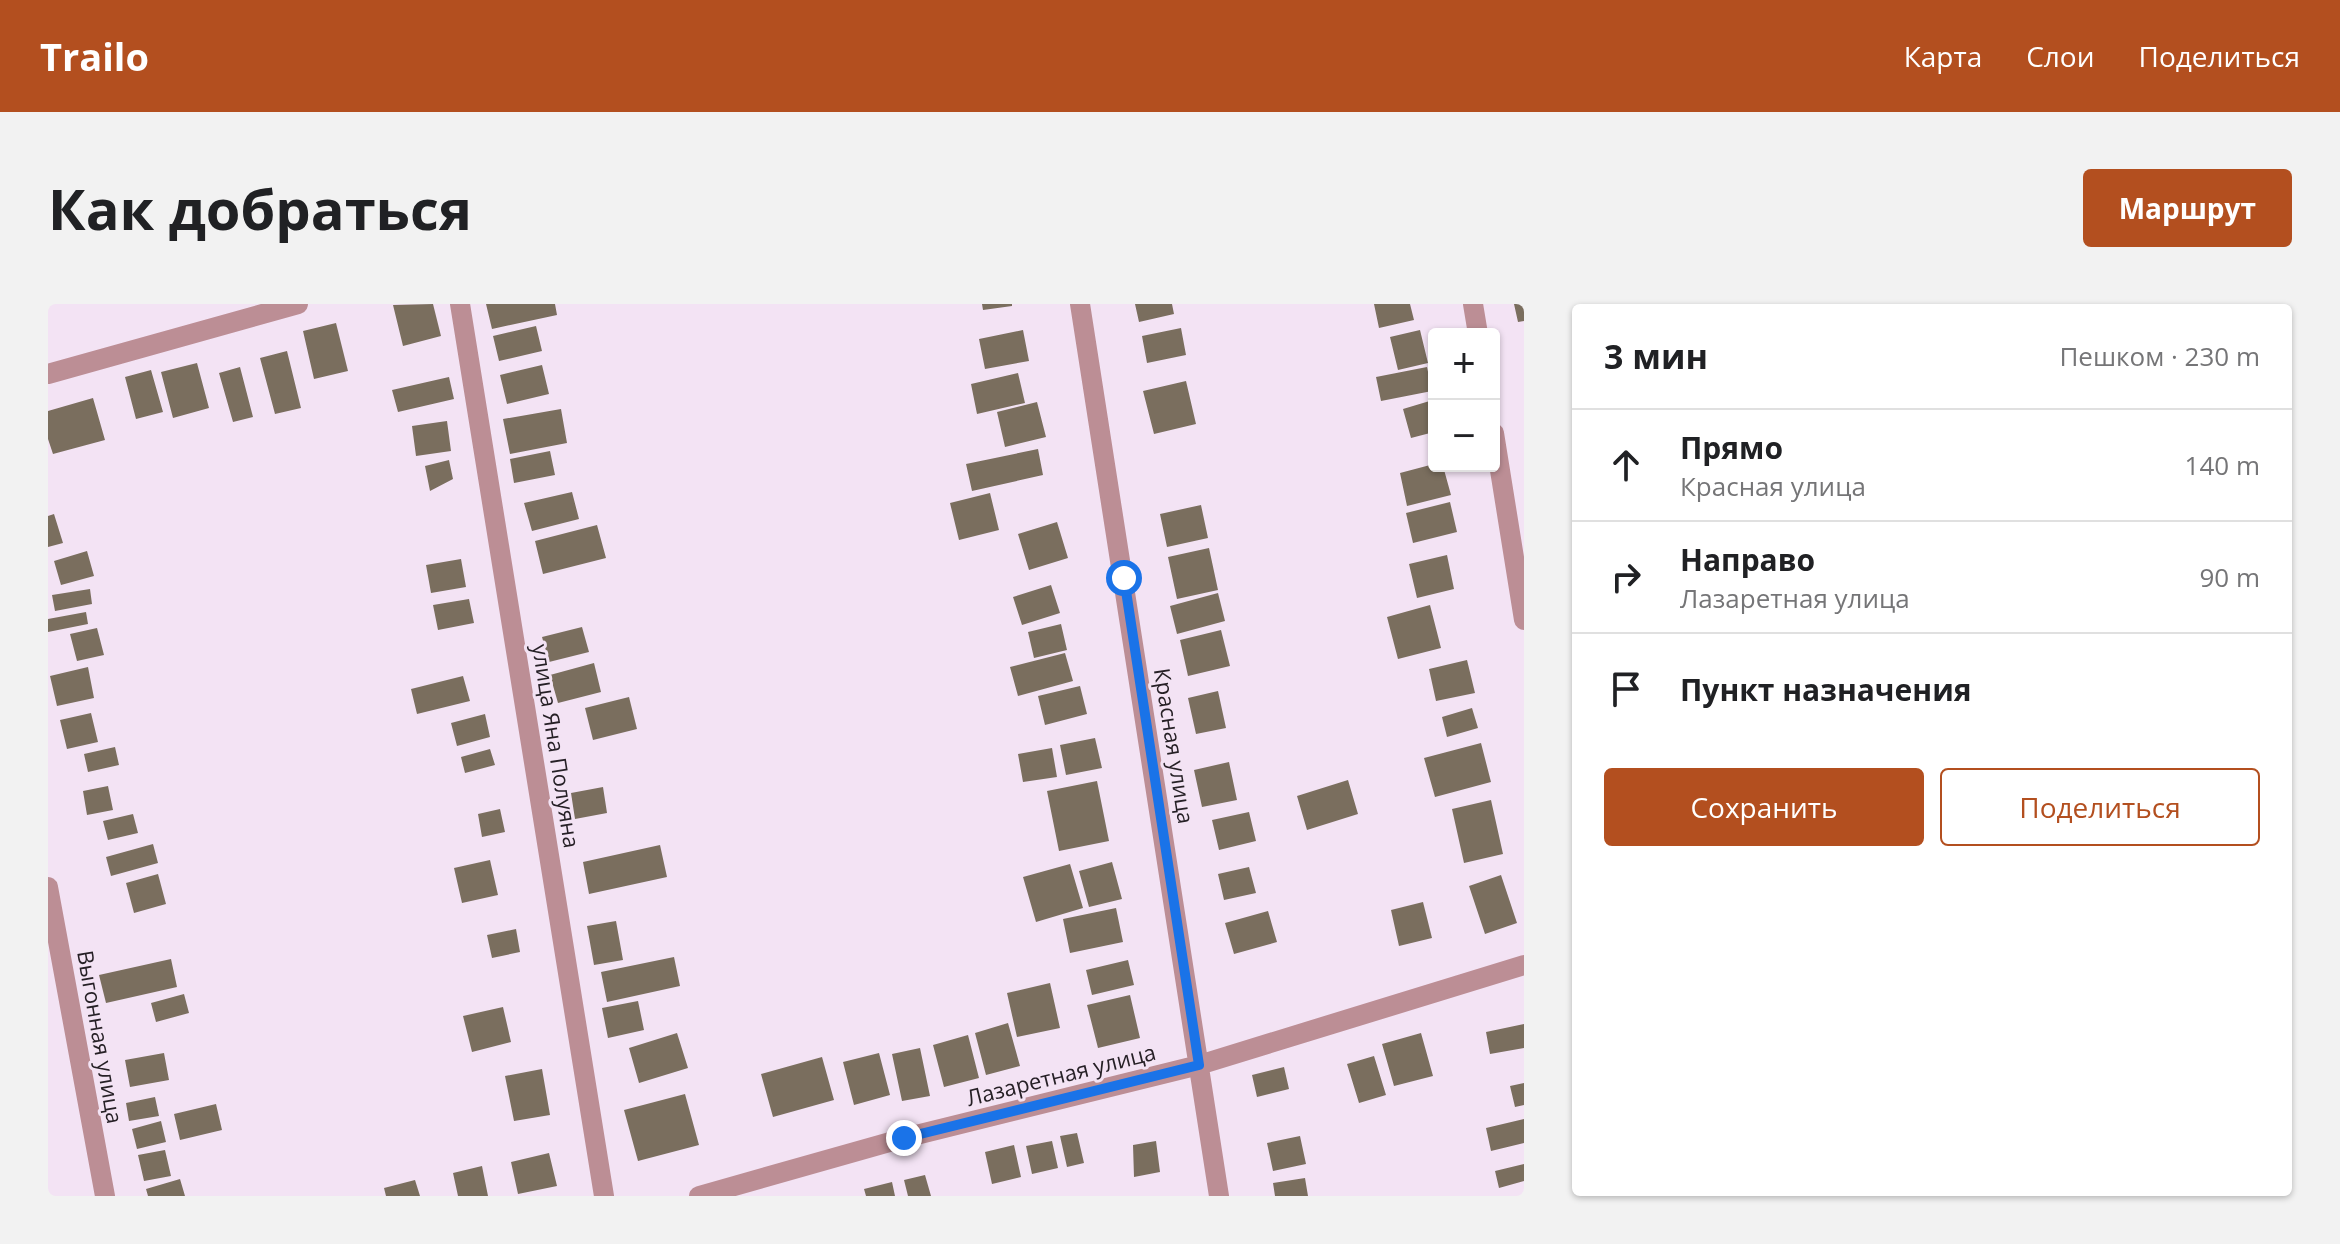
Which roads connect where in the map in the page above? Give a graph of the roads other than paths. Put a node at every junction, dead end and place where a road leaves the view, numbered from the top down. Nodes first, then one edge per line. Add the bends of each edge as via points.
1 (298, 304) edge
2 (460, 304) edge
3 (1080, 304) edge
4 (1473, 304) edge
5 (1477, 328) edge
6 (48, 374) edge
7 (1500, 470) edge
8 (1524, 620) edge
9 (48, 887) edge
10 (1524, 965) edge
11 (1199, 1065) junction
12 (105, 1196) edge
13 (604, 1196) edge
14 (699, 1196) edge
15 (1219, 1196) edge

1 - 6 street
2 - 13 street, улица Яна Полуяна
3 - 11 street, Красная улица
4 - 5 street
7 - 8 street
9 - 12 street, Выгонная улица
10 - 11 street, Лазаретная улица
11 - 14 street, Лазаретная улица via 904,1138
11 - 15 street, Красная улица

